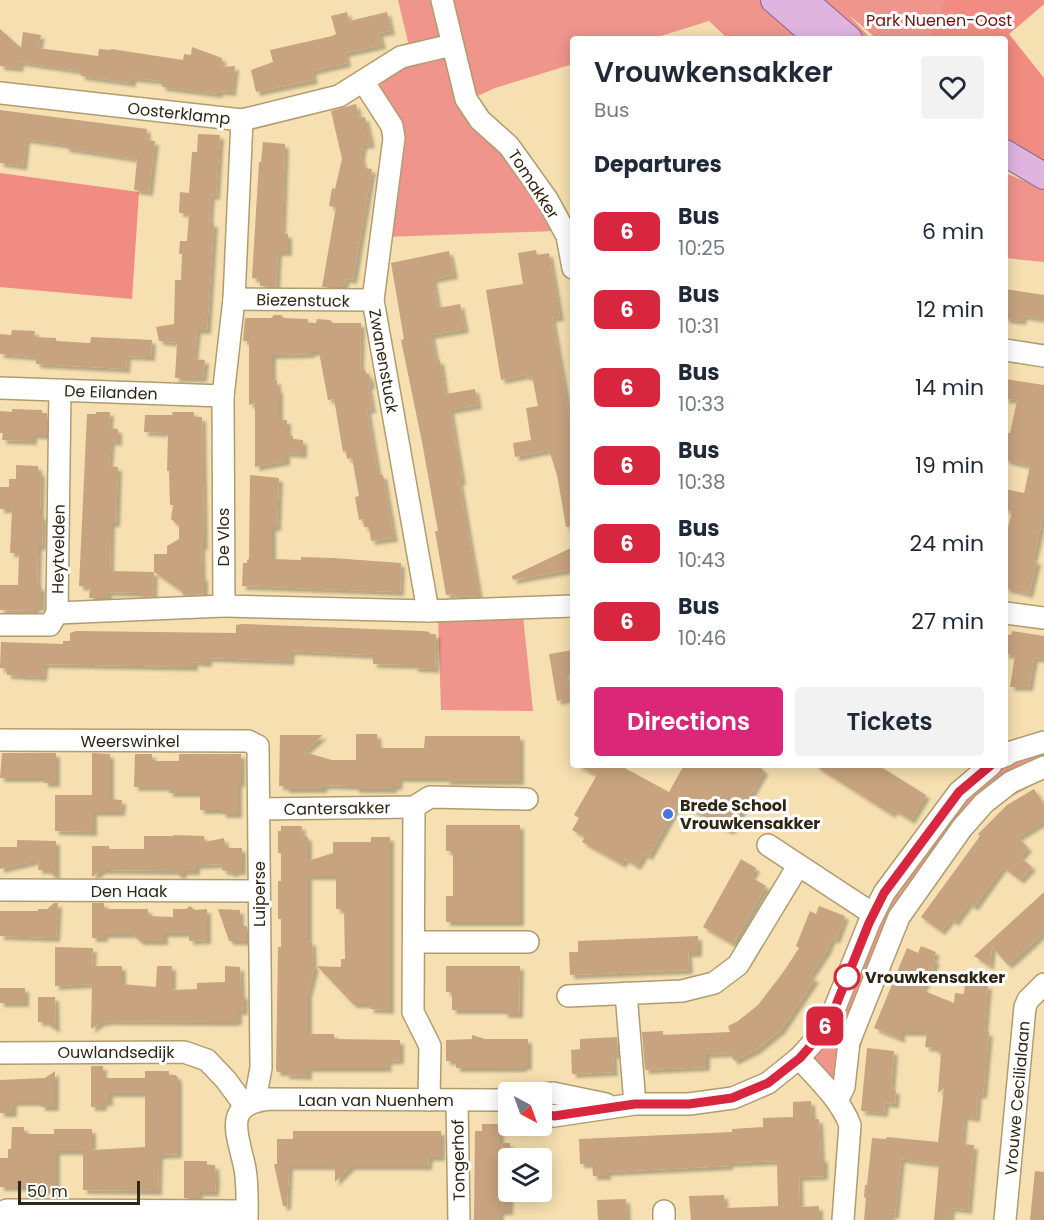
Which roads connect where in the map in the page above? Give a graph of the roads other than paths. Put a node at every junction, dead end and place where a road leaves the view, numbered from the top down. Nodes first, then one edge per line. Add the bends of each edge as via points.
1 (442, 0) edge
2 (774, 0) edge
3 (804, 0) edge
4 (816, 36) edge
5 (846, 36) edge
6 (452, 45) junction
7 (363, 81) junction
8 (0, 93) edge
9 (242, 120) junction
10 (1008, 155) edge
11 (1008, 169) edge
12 (1044, 179) edge
13 (570, 236) edge
14 (234, 299) junction
15 (373, 300) junction
16 (1008, 350) edge
17 (1044, 356) edge
18 (0, 388) edge
19 (60, 390) junction
20 (223, 396) junction
21 (224, 606) junction
22 (570, 606) edge
23 (428, 611) junction
24 (57, 613) junction
25 (1008, 613) edge
26 (1044, 618) edge
27 (0, 625) edge
28 (0, 740) edge
29 (1044, 742) edge
30 (258, 747) joint
31 (1008, 754) edge
32 (987, 768) edge
33 (1044, 768) edge
34 (527, 800) dead end
35 (414, 807) junction
36 (259, 809) junction
37 (768, 845) dead end
38 (798, 866) junction
39 (0, 890) edge
40 (258, 891) junction
41 (873, 914) junction
42 (414, 942) junction
43 (528, 942) dead end
44 (1044, 984) edge
45 (626, 993) junction
46 (568, 996) dead end
47 (0, 1053) edge
48 (800, 1058) junction
49 (552, 1093) edge
50 (429, 1100) junction
51 (458, 1100) junction
52 (498, 1101) edge
53 (837, 1101) junction
54 (250, 1103) junction
55 (627, 1105) junction
56 (552, 1116) edge
57 (0, 1213) edge
58 (247, 1216) edge
59 (459, 1220) edge
60 (843, 1220) edge
61 (1005, 1220) edge

1 - 6 street, Tomakker
2 - 4 main road
3 - 5 main road
6 - 7 street, Oosterklamp via 401,57
6 - 13 street, Tomakker via 466,99 480,120 510,146
7 - 9 street, Oosterklamp via 339,96
7 - 15 street, Zwanenstuck via 392,126 394,138
8 - 9 street, Oosterklamp
9 - 14 street, De Vlos
10 - 12 main road
11 - 12 main road
14 - 15 street, Biezenstuck
14 - 20 street, De Vlos
15 - 23 street, Zwanenstuck
16 - 17 street
18 - 19 street, De Eilanden
19 - 20 street, De Eilanden
19 - 24 street, Heytvelden
20 - 21 street, De Vlos
21 - 23 street
21 - 24 street, Heytvelden
22 - 23 street
24 - 27 street via 50,625
25 - 26 street
28 - 30 street, Weerswinkel via 248,741
29 - 31 street
30 - 36 street, Luiperse
32 - 41 street via 959,792 884,893
33 - 53 street via 1011,782 984,803 899,917 849,1041 844,1088
34 - 35 street, Cantersakker via 430,797
35 - 36 street, Cantersakker
35 - 42 street, Cantersakker
36 - 40 street, Luiperse
37 - 38 street
38 - 41 street
38 - 45 street via 738,965 714,983 682,991
39 - 40 street, Den Haak
40 - 54 street, Luiperse via 261,1068
41 - 48 street via 834,1010 820,1035
42 - 43 street
42 - 50 street, Cantersakker via 413,1012 430,1046
44 - 61 street, Vrouwe Cecilialaan via 1025,1007
45 - 46 street
45 - 55 street
47 - 54 street, Ouwlandsedijk via 184,1052 207,1060
48 - 53 street
48 - 55 street via 768,1083 732,1098 689,1104
49 - 55 street
50 - 51 street, Laan van Nuenhem
50 - 54 street, Laan van Nuenhem via 270,1099
51 - 52 street, Laan van Nuenhem
51 - 59 street, Tongerhof
53 - 60 street via 850,1125
54 - 58 street, Luiperse via 236,1121 237,1141 246,1170
55 - 56 street
57 - 58 street via 7,1210

